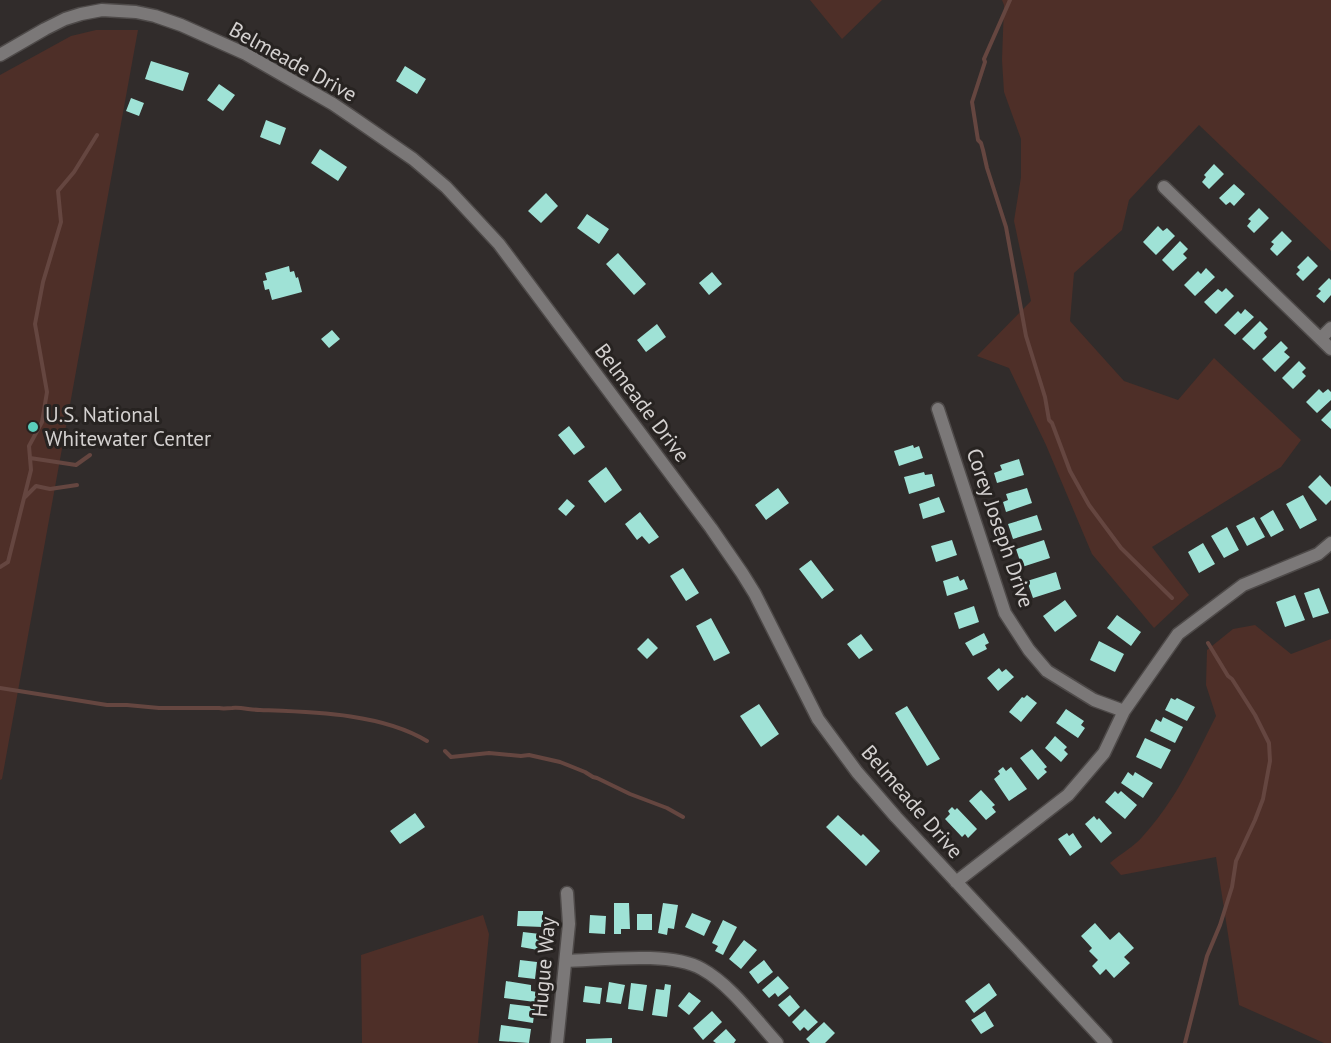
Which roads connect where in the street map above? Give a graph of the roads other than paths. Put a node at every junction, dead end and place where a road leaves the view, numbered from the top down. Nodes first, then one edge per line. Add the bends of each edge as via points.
1 (101, 5) edge
2 (0, 55) edge
3 (1164, 186) dead end
4 (1331, 328) edge
5 (1321, 338) junction
6 (1331, 349) edge
7 (938, 409) dead end
8 (1331, 543) edge
9 (1124, 711) junction
10 (956, 882) junction
11 (567, 893) dead end
12 (566, 961) junction
13 (557, 1043) edge
14 (777, 1043) edge
15 (1106, 1043) edge

1 - 2 street, Belmeade Drive via 65,19
1 - 10 street, Belmeade Drive via 182,25 246,54 392,143 446,187 499,244 711,528 755,594 819,719 857,772
3 - 5 street
4 - 5 street
5 - 6 street
7 - 9 street, Corey Joseph Drive via 1005,613 1047,671 1094,700
8 - 9 street via 1318,554 1243,585 1178,634
9 - 10 street via 1104,753 1068,795
10 - 15 street, Belmeade Drive
11 - 12 street, Hugue Way
12 - 13 street, Hugue Way
12 - 14 street via 663,958 701,968 716,978

